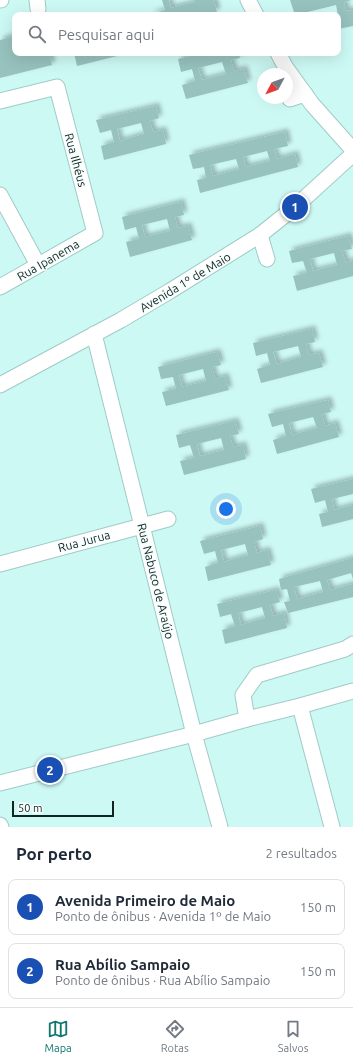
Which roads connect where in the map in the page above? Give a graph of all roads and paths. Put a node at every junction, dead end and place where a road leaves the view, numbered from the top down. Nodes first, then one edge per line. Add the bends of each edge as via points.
1 (248, 0) edge
2 (254, 12) edge
3 (280, 56) edge
4 (305, 94) junction
5 (293, 98) edge
6 (0, 101) edge
7 (353, 150) edge
8 (353, 154) edge
9 (0, 195) edge
10 (95, 233) joint
11 (260, 235) junction
12 (267, 259) dead end
13 (38, 265) junction
14 (0, 287) edge
15 (94, 334) junction
16 (0, 385) edge
17 (168, 519) dead end
18 (143, 526) junction
19 (0, 564) edge
20 (353, 644) edge
21 (353, 691) edge
22 (300, 706) junction
23 (247, 718) junction
24 (194, 734) junction
25 (0, 783) edge
26 (220, 827) edge
27 (332, 827) edge

1 - 2 street
3 - 4 street
4 - 5 street
4 - 7 street
6 - 10 street, Rua Ilhéus via 57,87
8 - 11 street, Avenida 1º de Maio
9 - 13 street
10 - 13 street, Rua Ipanema
11 - 12 street
11 - 15 street, Avenida 1º de Maio
13 - 14 street, Rua Ipanema
15 - 16 street, Avenida 1º de Maio
15 - 18 street, Rua Nabuco de Araújo
17 - 18 street, Rua Jurua
18 - 19 street, Rua Jurua
18 - 24 street, Rua Nabuco de Araújo
20 - 23 street via 345,649 257,675 243,695
21 - 22 street
22 - 23 street
22 - 27 street
23 - 24 street
24 - 25 street
24 - 26 street, Rua Nabuco de Araújo

